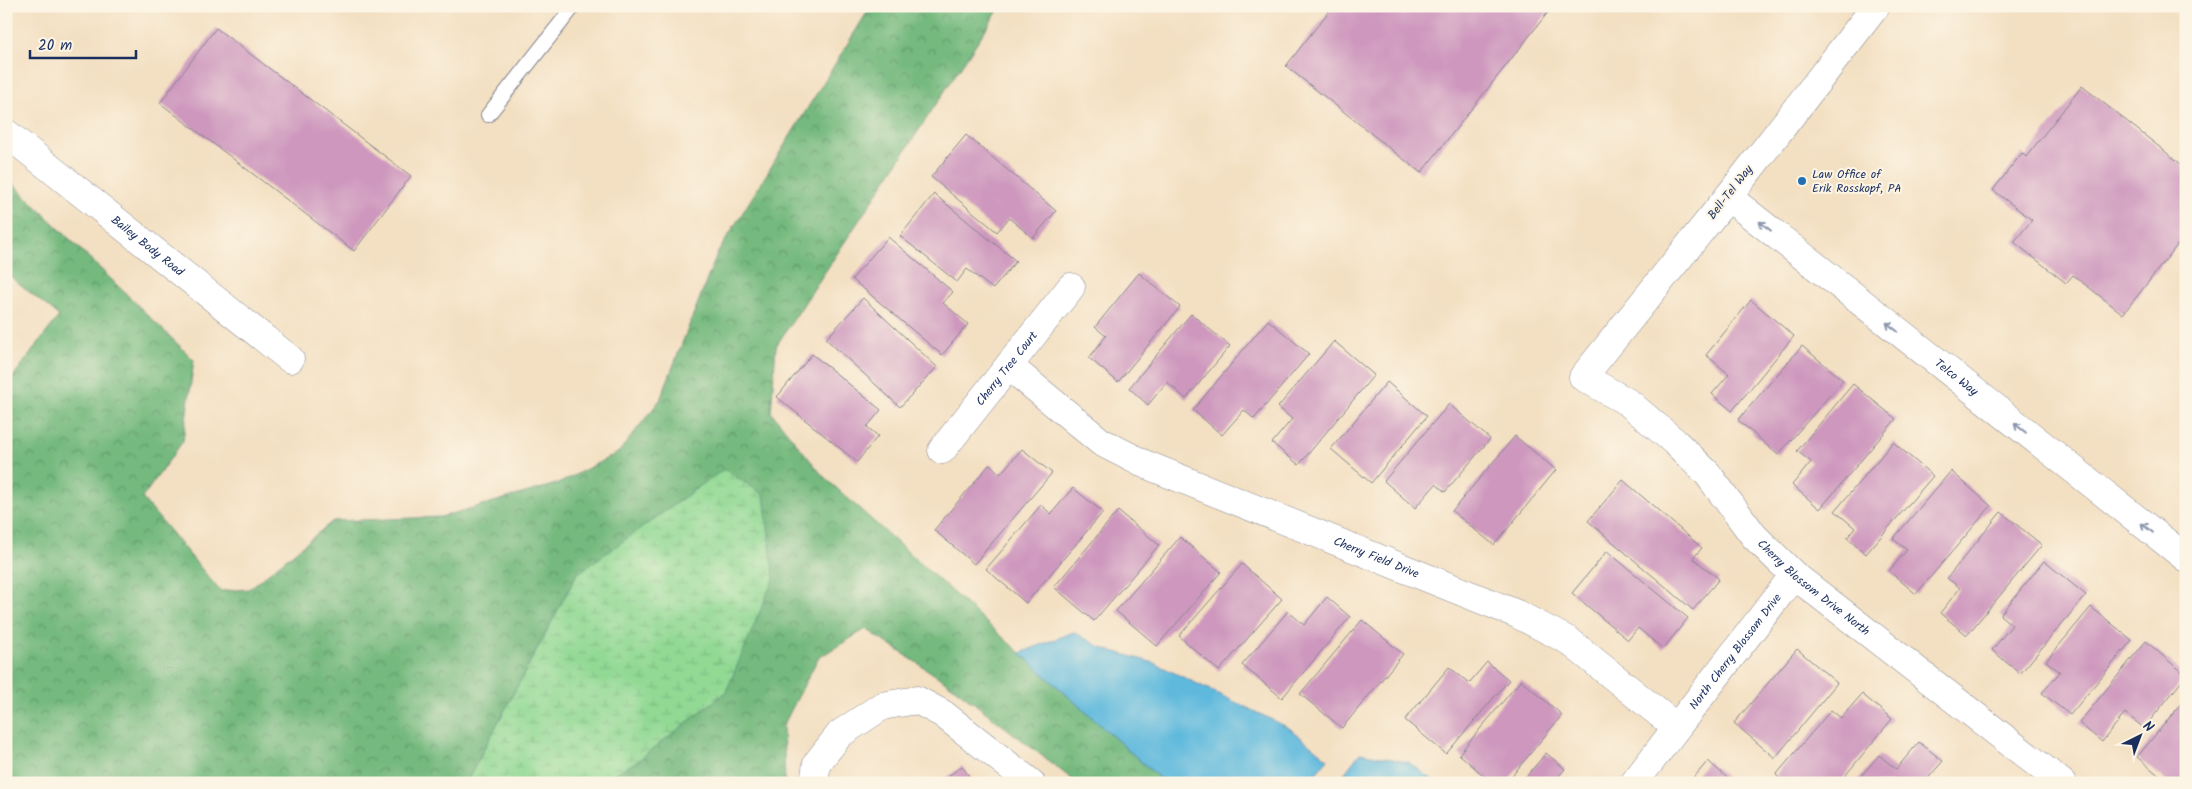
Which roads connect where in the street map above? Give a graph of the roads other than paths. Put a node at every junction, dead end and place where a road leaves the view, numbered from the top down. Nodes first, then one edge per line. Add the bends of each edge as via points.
1 (574, 6) edge
2 (1876, 6) edge
3 (488, 115) dead end
4 (6, 133) edge
5 (1728, 196) junction
6 (1071, 287) dead end
7 (290, 359) dead end
8 (1010, 366) junction
9 (1583, 377) joint
10 (942, 450) dead end
11 (2186, 558) edge
12 (1794, 575) junction
13 (1676, 727) junction
14 (814, 783) edge
15 (1031, 783) edge
16 (1634, 783) edge
17 (2062, 783) edge

1 - 3 lane
2 - 5 street, Bell-Tel Way
4 - 7 street, Bailey Body Road
5 - 9 street, Bell-Tel Way
11 -> 5 street, Telco Way
6 - 8 street, Cherry Tree Court
8 - 10 street, Cherry Tree Court
8 - 13 street, Cherry Field Drive via 1101,442 1142,463 1517,614 1569,641
9 - 12 street, Cherry Blossom Drive North via 1629,403 1676,443 1706,473 1754,536
12 - 13 street, North Cherry Blossom Drive
12 - 17 street, Cherry Blossom Drive North
13 - 16 street
14 - 15 street via 817,763 840,734 882,706 917,700 943,714

